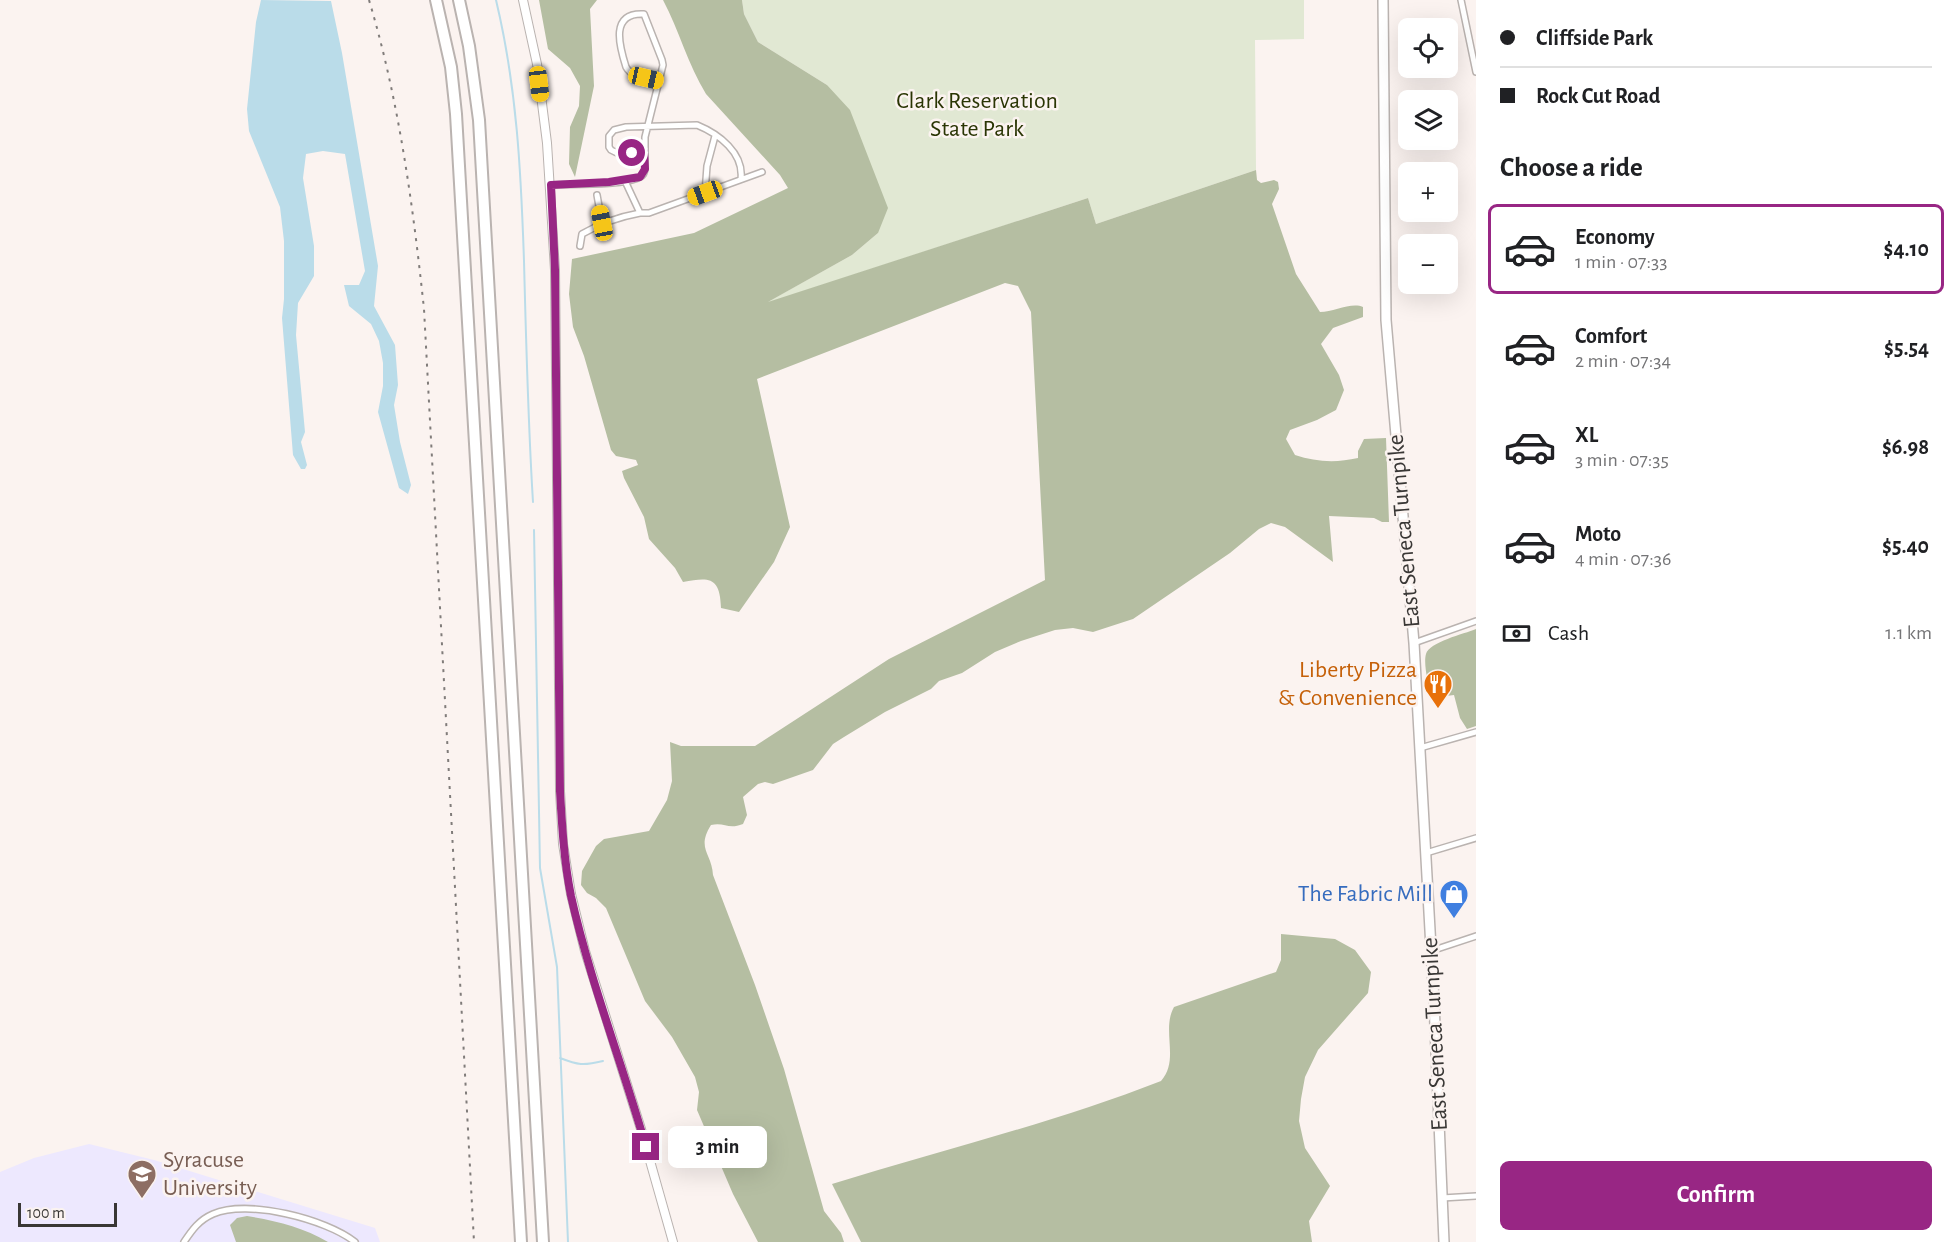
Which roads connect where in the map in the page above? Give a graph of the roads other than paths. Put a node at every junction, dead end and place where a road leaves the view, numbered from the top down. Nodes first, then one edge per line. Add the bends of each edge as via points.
1 (436, 0) edge
2 (459, 0) edge
3 (523, 0) edge
4 (1383, 0) edge
5 (1461, 0) edge
6 (1476, 72) edge
7 (658, 81) junction
8 (646, 127) junction
9 (715, 136) junction
10 (644, 152) junction
11 (762, 172) dead end
12 (741, 179) junction
13 (625, 181) junction
14 (551, 185) junction
15 (705, 193) junction
16 (597, 195) dead end
17 (640, 213) junction
18 (602, 223) junction
19 (580, 246) dead end
20 (1476, 621) edge
21 (1414, 643) junction
22 (1476, 732) edge
23 (1420, 748) junction
24 (1476, 838) edge
25 (1426, 853) junction
26 (1476, 936) edge
27 (1431, 951) junction
28 (1476, 1196) edge
29 (1442, 1198) junction
30 (184, 1242) edge
31 (355, 1242) edge
32 (521, 1242) edge
33 (543, 1242) edge
34 (673, 1242) edge
35 (1444, 1242) edge

1 - 32 highway via 456,114
2 - 33 highway via 478,120
3 - 14 street via 537,64
4 - 21 main road, East Seneca Turnpike via 1386,320
5 - 6 street
7 - 7 street via 662,60 644,14 624,19 620,26 626,67 634,75
7 - 8 street
8 - 9 street via 697,125
8 - 10 street
8 - 10 street via 618,128 608,140 611,150 617,153
9 - 12 street via 734,150
9 - 15 street
10 - 13 street via 644,174
11 - 12 street
12 - 15 street
13 - 14 street
13 - 17 street
14 - 34 street via 563,844 585,951
15 - 17 street
16 - 18 street
17 - 18 street
18 - 19 street via 582,234
20 - 21 street
21 - 23 main road, East Seneca Turnpike
22 - 23 street
23 - 25 main road, East Seneca Turnpike
24 - 25 street
25 - 27 main road, East Seneca Turnpike
26 - 27 street
27 - 29 main road, East Seneca Turnpike
28 - 29 street
29 - 35 main road, East Seneca Turnpike
30 - 31 street via 196,1224 214,1213 235,1209 307,1220

